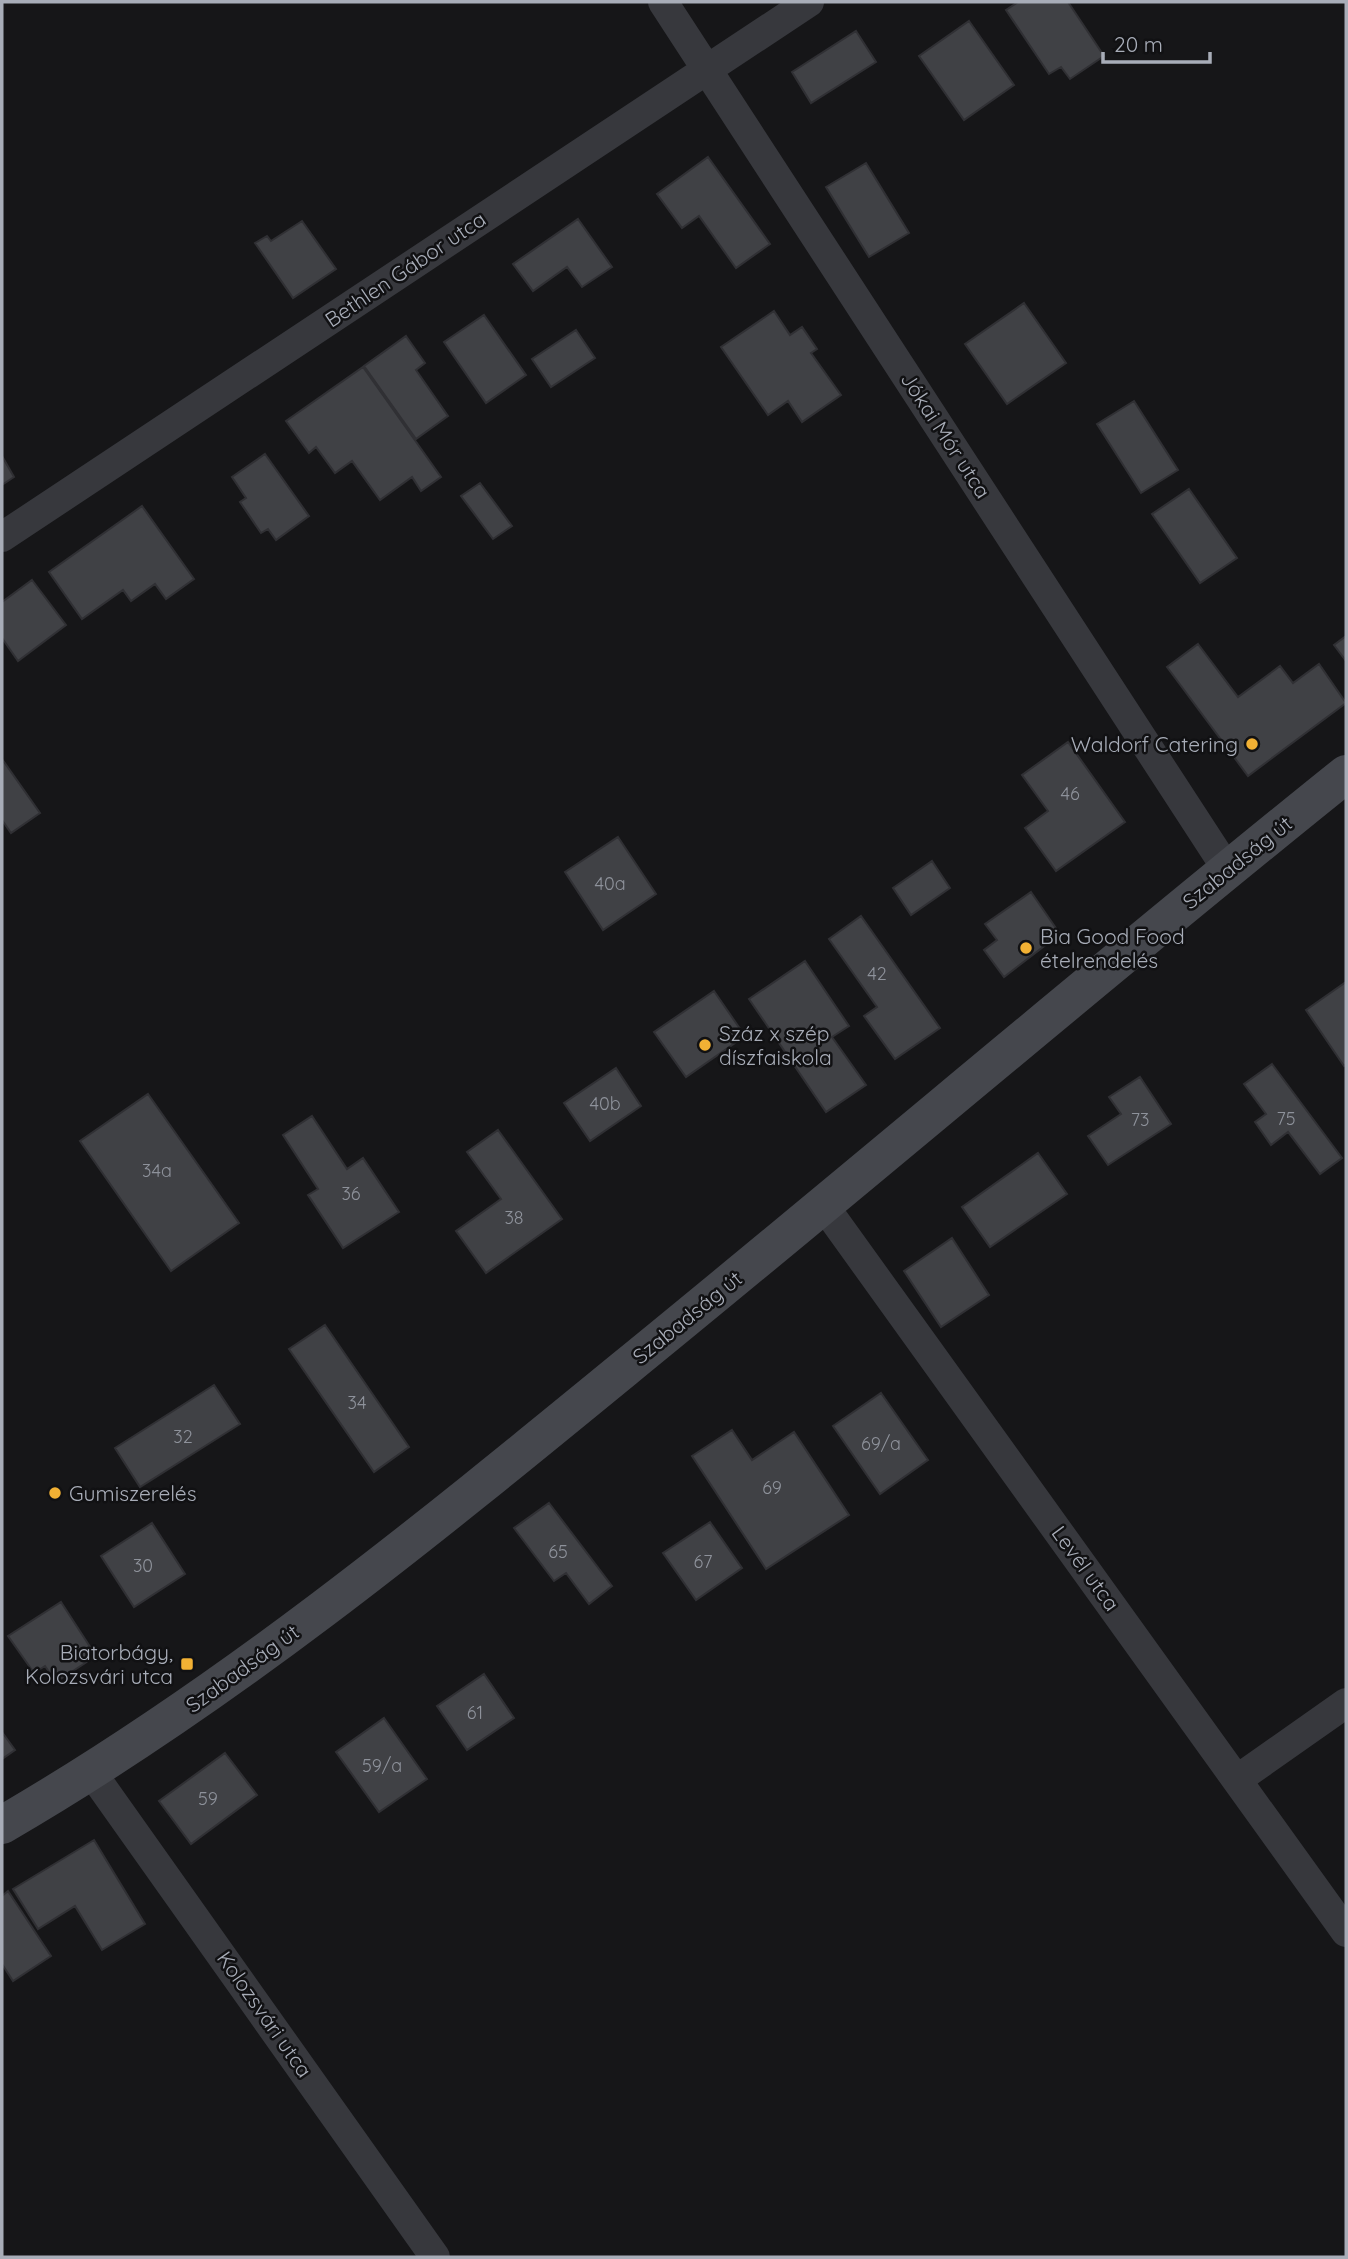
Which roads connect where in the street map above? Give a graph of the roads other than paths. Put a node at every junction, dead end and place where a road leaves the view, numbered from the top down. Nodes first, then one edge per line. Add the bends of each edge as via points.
1 (663, 2) edge
2 (809, 2) edge
3 (707, 68) junction
4 (2, 537) edge
5 (1346, 774) edge
6 (1227, 869) junction
7 (824, 1206) junction
8 (1346, 1703) edge
9 (92, 1773) junction
10 (1238, 1779) junction
11 (2, 1825) edge
12 (1346, 1932) edge
13 (435, 2257) edge

1 - 3 street, Jókai Mór utca
2 - 3 street, Bethlen Gábor utca
3 - 4 street, Bethlen Gábor utca
3 - 6 street, Jókai Mór utca
5 - 6 main road, Szabadság út
6 - 7 main road, Szabadság út
7 - 9 main road, Szabadság út via 422,1534 232,1678
7 - 10 street, Levél utca
8 - 10 street
9 - 11 main road, Szabadság út
9 - 13 street, Kolozsvári utca
10 - 12 street, Levél utca

